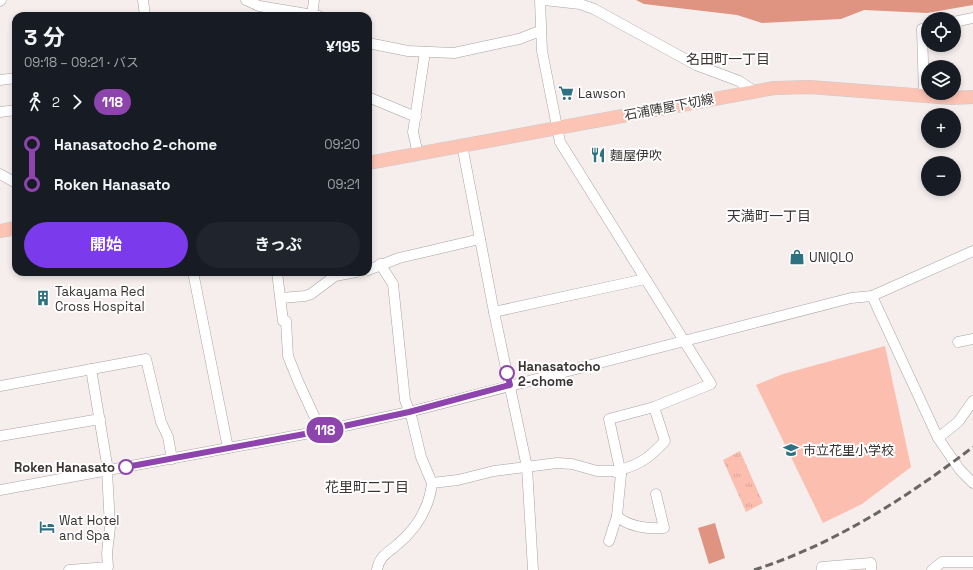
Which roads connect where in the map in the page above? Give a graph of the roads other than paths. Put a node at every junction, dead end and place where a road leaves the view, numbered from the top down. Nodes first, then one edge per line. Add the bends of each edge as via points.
1 (142, 0) edge
2 (246, 0) edge
3 (314, 0) edge
4 (540, 0) edge
5 (544, 0) edge
6 (259, 11) edge
7 (144, 12) edge
8 (273, 12) edge
9 (314, 12) edge
10 (973, 18) edge
11 (961, 21) edge
12 (540, 31) junction
13 (372, 44) edge
14 (425, 52) junction
15 (12, 78) edge
16 (0, 80) edge
17 (754, 91) junction
18 (921, 96) edge
19 (973, 97) edge
20 (961, 98) edge
21 (372, 99) edge
22 (12, 110) edge
23 (0, 112) edge
24 (416, 117) junction
25 (556, 129) junction
26 (462, 145) junction
27 (418, 154) junction
28 (372, 162) edge
29 (0, 174) edge
30 (12, 181) edge
31 (12, 229) edge
32 (0, 231) edge
33 (480, 239) junction
34 (973, 251) edge
35 (380, 264) junction
36 (372, 268) edge
37 (194, 276) edge
38 (278, 276) edge
39 (335, 276) edge
40 (645, 279) junction
41 (872, 296) junction
42 (280, 298) junction
43 (494, 312) junction
44 (973, 339) edge
45 (684, 340) junction
46 (958, 342) dead end
47 (91, 369) junction
48 (510, 385) junction
49 (0, 386) edge
50 (973, 401) edge
51 (654, 407) junction
52 (409, 412) junction
53 (100, 419) junction
54 (321, 431) junction
55 (0, 436) edge
56 (938, 438) junction
57 (228, 448) junction
58 (172, 459) junction
59 (527, 467) junction
60 (108, 470) junction
61 (620, 472) junction
62 (432, 483) junction
63 (973, 483) edge
64 (0, 490) edge
65 (656, 494) dead end
66 (617, 516) junction
67 (609, 541) dead end
68 (973, 562) edge
69 (69, 570) edge
70 (377, 570) edge
71 (533, 570) edge
72 (822, 570) edge
73 (871, 570) edge
74 (932, 570) edge

1 - 7 street
2 - 6 street
3 - 9 street
4 - 12 street
5 - 17 street via 580,4 594,9 696,65 739,82
6 - 8 street
10 - 11 street
12 - 14 street via 454,53
12 - 25 street
13 - 14 street
14 - 24 street
15 - 16 street
17 - 18 main road, 石浦陣屋下切線 via 810,87
17 - 25 main road, 石浦陣屋下切線
19 - 20 main road, 石浦陣屋下切線
21 - 24 street
22 - 23 street
24 - 27 street via 413,132
25 - 26 main road, 石浦陣屋下切線
25 - 40 street via 560,142
26 - 27 main road, 石浦陣屋下切線
26 - 33 street
27 - 28 main road, 石浦陣屋下切線
29 - 30 street
31 - 32 main road
33 - 35 street
33 - 43 street
34 - 41 street
35 - 36 street
35 - 52 street via 393,284 405,400
37 - 57 street
38 - 42 street
39 - 42 street via 306,296
40 - 43 street
40 - 45 street
41 - 45 street via 851,298
41 - 56 street
42 - 54 street via 283,321 286,322 288,356
43 - 48 street
44 - 46 street
45 - 48 street
45 - 51 street via 711,384
47 - 49 street
47 - 53 street
47 - 58 street via 146,359
48 - 52 street
48 - 59 street
50 - 56 street via 958,422
51 - 61 street via 665,441 640,463
51 - 61 street via 608,419
52 - 54 street
52 - 62 street via 421,457
53 - 55 street
53 - 60 street
54 - 57 street
56 - 63 street via 960,470
57 - 58 street
58 - 60 street
59 - 61 street via 572,464 597,471
59 - 62 street
59 - 71 street
60 - 64 street
60 - 69 street via 108,567
61 - 66 street
62 - 70 street via 424,514 397,545 388,550
65 - 66 street via 664,528 643,528 625,522
66 - 67 street
68 - 74 street via 942,562
72 - 73 street via 822,567 871,563

